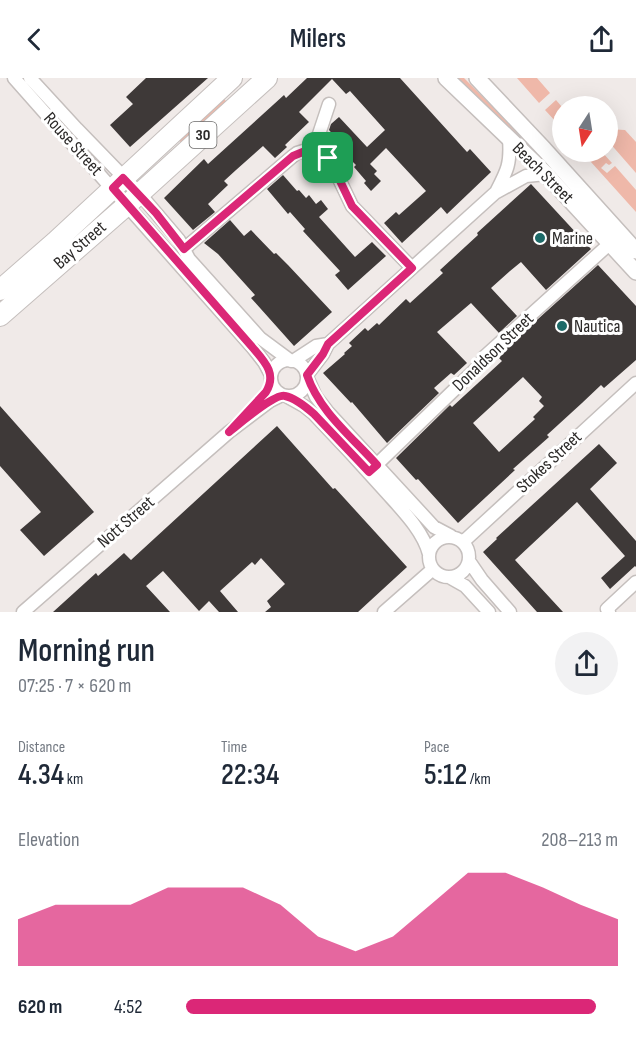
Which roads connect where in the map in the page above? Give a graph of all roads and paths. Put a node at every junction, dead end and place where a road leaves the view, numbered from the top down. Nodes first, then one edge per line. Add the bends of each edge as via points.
1 (14, 78) edge
2 (30, 78) edge
3 (232, 78) edge
4 (267, 78) edge
5 (446, 78) edge
6 (477, 78) edge
7 (329, 104) dead end
8 (535, 139) junction
9 (509, 140) junction
10 (314, 149) junction
11 (522, 151) junction
12 (546, 174) junction
13 (118, 183) junction
14 (495, 193) junction
15 (133, 199) junction
16 (615, 239) junction
17 (61, 248) junction
18 (184, 249) junction
19 (636, 251) edge
20 (412, 268) junction
21 (636, 272) edge
22 (0, 290) edge
23 (0, 316) edge
24 (328, 344) junction
25 (292, 361) junction
26 (307, 376) junction
27 (271, 377) junction
28 (636, 382) edge
29 (284, 395) junction
30 (229, 432) junction
31 (373, 468) junction
32 (451, 537) junction
33 (463, 542) junction
34 (429, 554) junction
35 (469, 561) junction
36 (433, 569) junction
37 (449, 576) junction
38 (636, 582) edge
39 (23, 612) edge
40 (384, 612) edge
41 (489, 612) edge
42 (510, 612) edge
43 (609, 612) edge

1 - 13 street, Rouse Street
2 - 13 street, Rouse Street
3 - 13 main road, Bay Street / 30
4 - 15 main road, Bay Street / 30
5 - 9 street, Beach Street
6 - 8 street, Beach Street
7 - 10 street
8 - 11 street
8 - 16 street, Beach Street
9 - 11 street, Beach Street
9 - 14 street via 510,162
10 - 18 street via 293,156
10 - 20 street via 331,162 352,206
11 - 12 street, Beach Street
12 - 14 street via 526,176
12 - 16 street, Beach Street
13 - 15 street, Rouse Street
13 - 17 main road, Bay Street / 30
14 - 20 street
15 - 17 main road, Bay Street / 30
15 - 18 street, Rouse Street via 170,229
15 - 27 street, Rouse Street via 264,362
16 - 19 street, Beach Street
16 - 21 street, Beach Street
16 - 31 street, Donaldson Street via 484,357
17 - 22 main road, Bay Street / 30
17 - 23 main road, Bay Street / 30
18 - 25 street, Rouse Street via 260,338
20 - 24 street
24 - 25 street via 316,346
24 - 26 street
25 - 26 street via 301,365
25 - 27 street via 278,364
26 - 29 street via 301,392
26 - 31 street via 316,397
27 - 29 street via 274,388
27 - 30 street, Nott Street via 260,399
28 - 33 street, Stokes Street
29 - 30 street, Nott Street
29 - 31 street via 314,414
30 - 39 street, Nott Street
31 - 32 street via 434,527
31 - 34 street via 424,540
32 - 33 street
32 - 34 street via 439,539
33 - 35 street
34 - 36 street
35 - 37 street via 461,572
35 - 42 street
36 - 37 street
36 - 40 street
37 - 41 street via 465,586
38 - 43 street via 607,609

